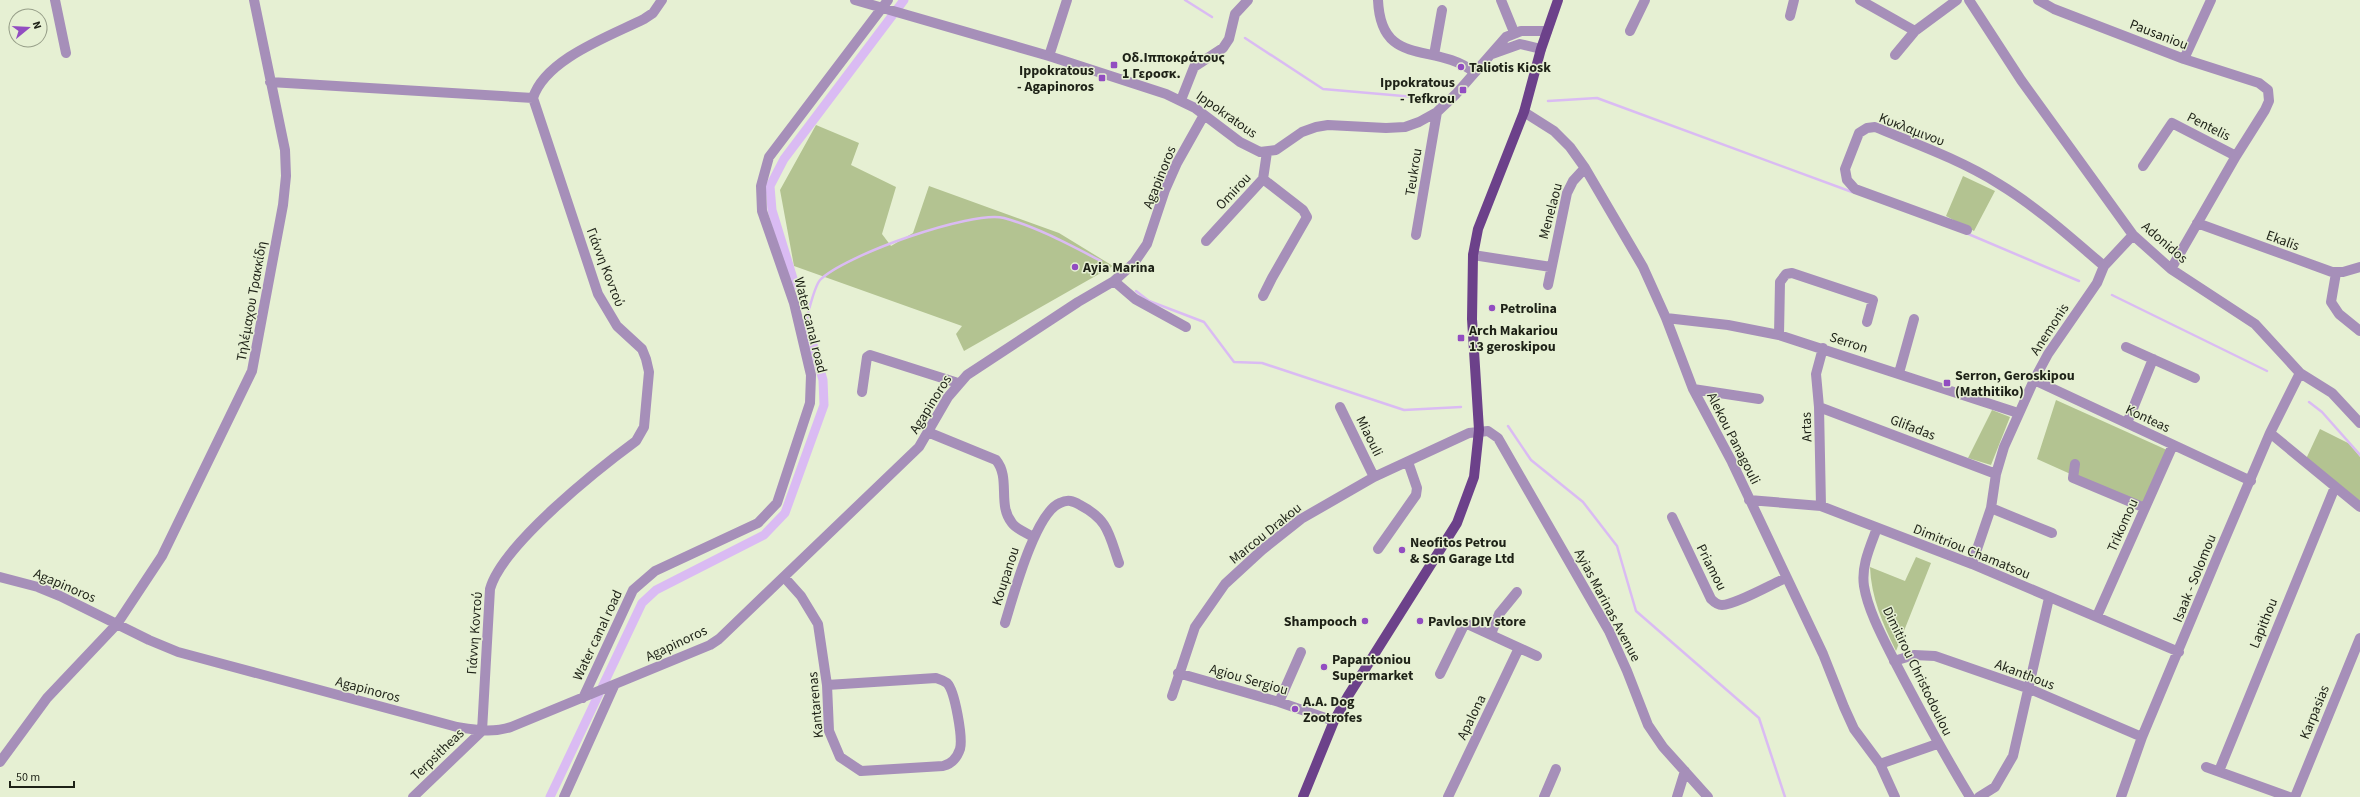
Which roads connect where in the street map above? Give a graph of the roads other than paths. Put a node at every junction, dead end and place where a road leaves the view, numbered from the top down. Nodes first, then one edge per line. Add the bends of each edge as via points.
1 (55, 0) edge
2 (254, 0) edge
3 (662, 0) edge
4 (855, 0) edge
5 (1067, 0) edge
6 (1248, 0) edge
7 (1378, 0) edge
8 (1501, 0) edge
9 (1558, 0) edge
10 (1645, 0) edge
11 (1794, 0) edge
12 (1860, 0) edge
13 (1956, 0) edge
14 (1969, 0) edge
15 (2038, 0) edge
16 (2211, 0) edge
17 (2056, 4) edge
18 (886, 6) edge
19 (1442, 10) dead end
20 (1790, 16) dead end
21 (1547, 31) junction
22 (1630, 31) dead end
23 (1514, 32) junction
24 (1915, 32) junction
25 (1541, 49) junction
26 (66, 53) dead end
27 (1491, 54) junction
28 (1434, 55) junction
29 (1895, 55) dead end
30 (1049, 56) junction
31 (2184, 59) junction
32 (1474, 72) junction
33 (270, 82) junction
34 (533, 98) junction
35 (1181, 100) junction
36 (1437, 112) junction
37 (1524, 112) junction
38 (1204, 115) junction
39 (1267, 152) junction
40 (2236, 156) junction
41 (2143, 166) dead end
42 (1585, 168) junction
43 (1263, 179) junction
44 (2197, 223) junction
45 (1967, 230) dead end
46 (1416, 235) dead end
47 (2133, 235) junction
48 (1206, 241) dead end
49 (1472, 255) junction
50 (2104, 266) junction
51 (1551, 267) junction
52 (2360, 267) edge
53 (2171, 269) junction
54 (2336, 273) junction
55 (1114, 281) junction
56 (1548, 285) dead end
57 (1263, 296) dead end
58 (1666, 318) junction
59 (1914, 319) dead end
60 (1868, 322) dead end
61 (1186, 327) dead end
62 (2360, 332) edge
63 (1779, 335) junction
64 (2126, 347) dead end
65 (1824, 348) junction
66 (2153, 359) junction
67 (1899, 373) junction
68 (2300, 373) junction
69 (2195, 378) dead end
70 (2034, 380) junction
71 (958, 383) junction
72 (1693, 389) junction
73 (862, 392) dead end
74 (1759, 400) dead end
75 (1340, 407) dead end
76 (1819, 407) junction
77 (2018, 413) junction
78 (2360, 423) edge
79 (2127, 424) junction
80 (1479, 430) junction
81 (930, 433) junction
82 (2270, 433) junction
83 (2173, 445) junction
84 (1408, 462) junction
85 (2075, 464) dead end
86 (1996, 474) junction
87 (1374, 477) junction
88 (2251, 481) junction
89 (2334, 487) junction
90 (1749, 500) junction
91 (1821, 506) junction
92 (2360, 507) edge
93 (1991, 508) junction
94 (2145, 508) junction
95 (1672, 517) dead end
96 (1877, 528) junction
97 (2052, 533) dead end
98 (1033, 537) junction
99 (1378, 549) dead end
100 (1119, 563) dead end
101 (1972, 564) junction
102 (0, 577) edge
103 (784, 577) junction
104 (1786, 578) junction
105 (1517, 592) dead end
106 (2049, 598) junction
107 (2097, 616) junction
108 (1005, 623) dead end
109 (117, 624) junction
110 (1491, 634) junction
111 (2360, 638) edge
112 (1519, 648) junction
113 (1300, 652) dead end
114 (2179, 652) junction
115 (1537, 656) dead end
116 (1894, 661) junction
117 (1178, 673) junction
118 (1440, 674) dead end
119 (827, 685) junction
120 (611, 687) junction
121 (2030, 689) junction
122 (1172, 696) dead end
123 (586, 697) junction
124 (1279, 702) junction
125 (1334, 720) junction
126 (482, 732) junction
127 (2142, 737) junction
128 (1937, 744) junction
129 (0, 762) edge
130 (1880, 764) junction
131 (2206, 767) dead end
132 (1556, 769) dead end
133 (1685, 771) junction
134 (2219, 771) junction
135 (413, 797) edge
136 (564, 797) edge
137 (1303, 797) edge
138 (1448, 797) edge
139 (1544, 797) edge
140 (1677, 797) edge
141 (1708, 797) edge
142 (1895, 797) edge
143 (1970, 797) edge
144 (1979, 797) edge
145 (2121, 797) edge
146 (2289, 797) edge
147 (2295, 797) edge

1 - 26 street
2 - 33 street, Τηλέμαχου Τρακκίδη
3 - 34 street via 644,19 559,63 536,90
4 - 18 street, Ippokratous
5 - 30 street
6 - 35 street via 1235,14 1224,48 1194,67
7 - 28 street via 1379,18 1389,37 1401,46
8 - 23 street
9 - 21 main road
10 - 22 street
11 - 20 street
12 - 24 street
13 - 24 street
14 - 47 street, Adonidos via 2021,80
15 - 17 street, Pausaniou
16 - 31 street
17 - 31 street, Pausaniou
18 - 30 street, Ippokratous via 903,14
18 - 123 street, Water canal road via 769,157 761,186 762,211 794,303 811,375 810,403 777,503 758,523 654,571 633,590
19 - 28 street
21 - 23 street
21 - 25 main road
23 - 27 street, Ippokratous
24 - 29 street
25 - 27 street, Ippokratous via 1520,44
25 - 37 main road
27 - 32 street, Ippokratous
28 - 32 street via 1459,62
30 - 35 street, Ippokratous
31 - 40 street, Pausaniou via 2259,83 2269,93 2266,110
32 - 36 street, Ippokratous
33 - 34 street
33 - 109 street, Τηλέμαχου Τρακκίδη via 285,150 286,176 255,361 162,556
34 - 126 street, Γιάννη Κοντού via 598,294 617,326 642,349 649,372 644,427 640,435 549,514 495,574 490,589
35 - 38 street, Ippokratous
36 - 39 street, Ippokratous via 1429,118 1405,127 1316,127
36 - 46 street, Teukrou
37 - 42 street, Alekou Panagouli via 1562,137
37 - 49 main road via 1481,222
38 - 39 street, Ippokratous via 1247,146 1260,152
38 - 55 street, Agapinoros via 1174,170 1147,244 1134,263
39 - 43 street, Omirou
40 - 41 street, Pentelis via 2172,123
40 - 44 street
42 - 51 street, Menelaou via 1573,181 1567,193
42 - 58 street, Alekou Panagouli via 1643,267
43 - 48 street, Omirou
43 - 57 street via 1303,210 1307,218
44 - 53 street
44 - 54 street, Ekalis
45 - 50 street, Κυκλαμινου via 1855,189 1847,180 1845,170 1859,133 1875,127 1939,153 1998,183 2039,210
47 - 50 street, Anemonis
47 - 53 street, Adonidos
49 - 51 street
49 - 80 main road via 1472,319
50 - 70 street, Anemonis via 2097,283 2048,354
51 - 56 street, Menelaou
52 - 54 street
53 - 68 street, Adonidos via 2255,324
54 - 62 street via 2331,299 2333,306
55 - 61 street via 1135,299
55 - 71 street, Agapinoros via 993,357
58 - 63 street, Serron via 1728,325
58 - 72 street, Alekou Panagouli
59 - 67 street
60 - 63 street via 1874,300 1792,272 1786,274 1780,282
63 - 65 street, Serron
64 - 66 street
65 - 67 street, Serron
65 - 76 street, Artas via 1816,374
66 - 69 street
66 - 79 street
67 - 77 street, Serron
68 - 78 street, Adonidos via 2332,393
68 - 82 street, Isaak - Solomou
70 - 77 street, Anemonis
70 - 79 street, Konteas
71 - 73 street via 870,355 867,357
71 - 81 street, Agapinoros
72 - 74 street
72 - 90 street, Alekou Panagouli
75 - 87 street, Miaouli
76 - 86 street, Glifadas
76 - 91 street, Artas
77 - 86 street, Anemonis
79 - 83 street, Konteas
80 - 84 street, Marcou Drakou
80 - 125 main road via 1474,477 1457,523
80 - 133 street, Ayias Marinas Avenue via 1493,433 1498,438 1609,631 1648,725 1663,747
81 - 98 street, Koupanou via 996,460 1003,474 1009,518 1013,525
81 - 103 street, Agapinoros via 920,447
82 - 88 street, Isaak - Solomou
82 - 89 street
83 - 88 street, Konteas
83 - 94 street, Trikomou
84 - 87 street, Marcou Drakou
84 - 99 street via 1417,488 1416,495
85 - 94 street via 2073,478
86 - 93 street, Anemonis
87 - 117 street, Marcou Drakou via 1301,519 1225,584 1195,627
88 - 114 street, Isaak - Solomou
89 - 92 street
89 - 134 street, Lapithou
90 - 91 street, Dimitriou Chamatsou
90 - 104 street, Alekou Panagouli
91 - 96 street, Dimitriou Chamatsou
93 - 97 street
93 - 101 street, Anemonis
94 - 107 street, Trikomou
95 - 104 street, Priamou via 1715,603 1730,603
96 - 101 street, Dimitriou Chamatsou
96 - 116 street, Dimitirou Christodoulou via 1864,562 1864,586
98 - 100 street, Koupanou via 1054,507 1059,503 1073,501 1102,519
98 - 108 street, Koupanou
101 - 106 street, Dimitriou Chamatsou
102 - 109 street, Agapinoros via 38,587
103 - 119 street, Kantarenas via 801,596 818,624
103 - 120 street, Agapinoros via 719,639
104 - 130 street, Alekou Panagouli via 1823,654 1854,729
105 - 110 street via 1499,614
106 - 107 street, Dimitriou Chamatsou
106 - 121 street
107 - 114 street, Dimitriou Chamatsou
109 - 126 street, Agapinoros via 149,640 207,661
109 - 129 street, Τηλέμαχου Τρακκίδη via 47,698
110 - 112 street
110 - 118 street via 1466,623
111 - 147 street, Karpasias
112 - 115 street
112 - 138 street, Apalona
113 - 124 street
114 - 127 street, Isaak - Solomou
116 - 121 street, Akanthous via 1914,655 1935,656
116 - 128 street, Dimitirou Christodoulou
117 - 122 street, Marcou Drakou
117 - 124 street, Agiou Sergiou
119 - 119 street, Kantarenas via 829,731 840,757 849,765 862,771 943,766 952,762 956,756 960,743 954,696 947,684 936,678
120 - 123 street, Agapinoros
120 - 136 street
121 - 127 street, Akanthous
121 - 144 street via 2013,756 1995,787
123 - 126 street, Agapinoros via 504,729
124 - 125 street, Agiou Sergiou
125 - 137 main road
126 - 135 street, Terpsitheas
127 - 145 street, Isaak - Solomou
128 - 130 street
128 - 143 street, Dimitirou Christodoulou
130 - 142 street, Alekou Panagouli
131 - 134 street
132 - 139 street
133 - 140 street
133 - 141 street, Ayias Marinas Avenue
134 - 146 street

